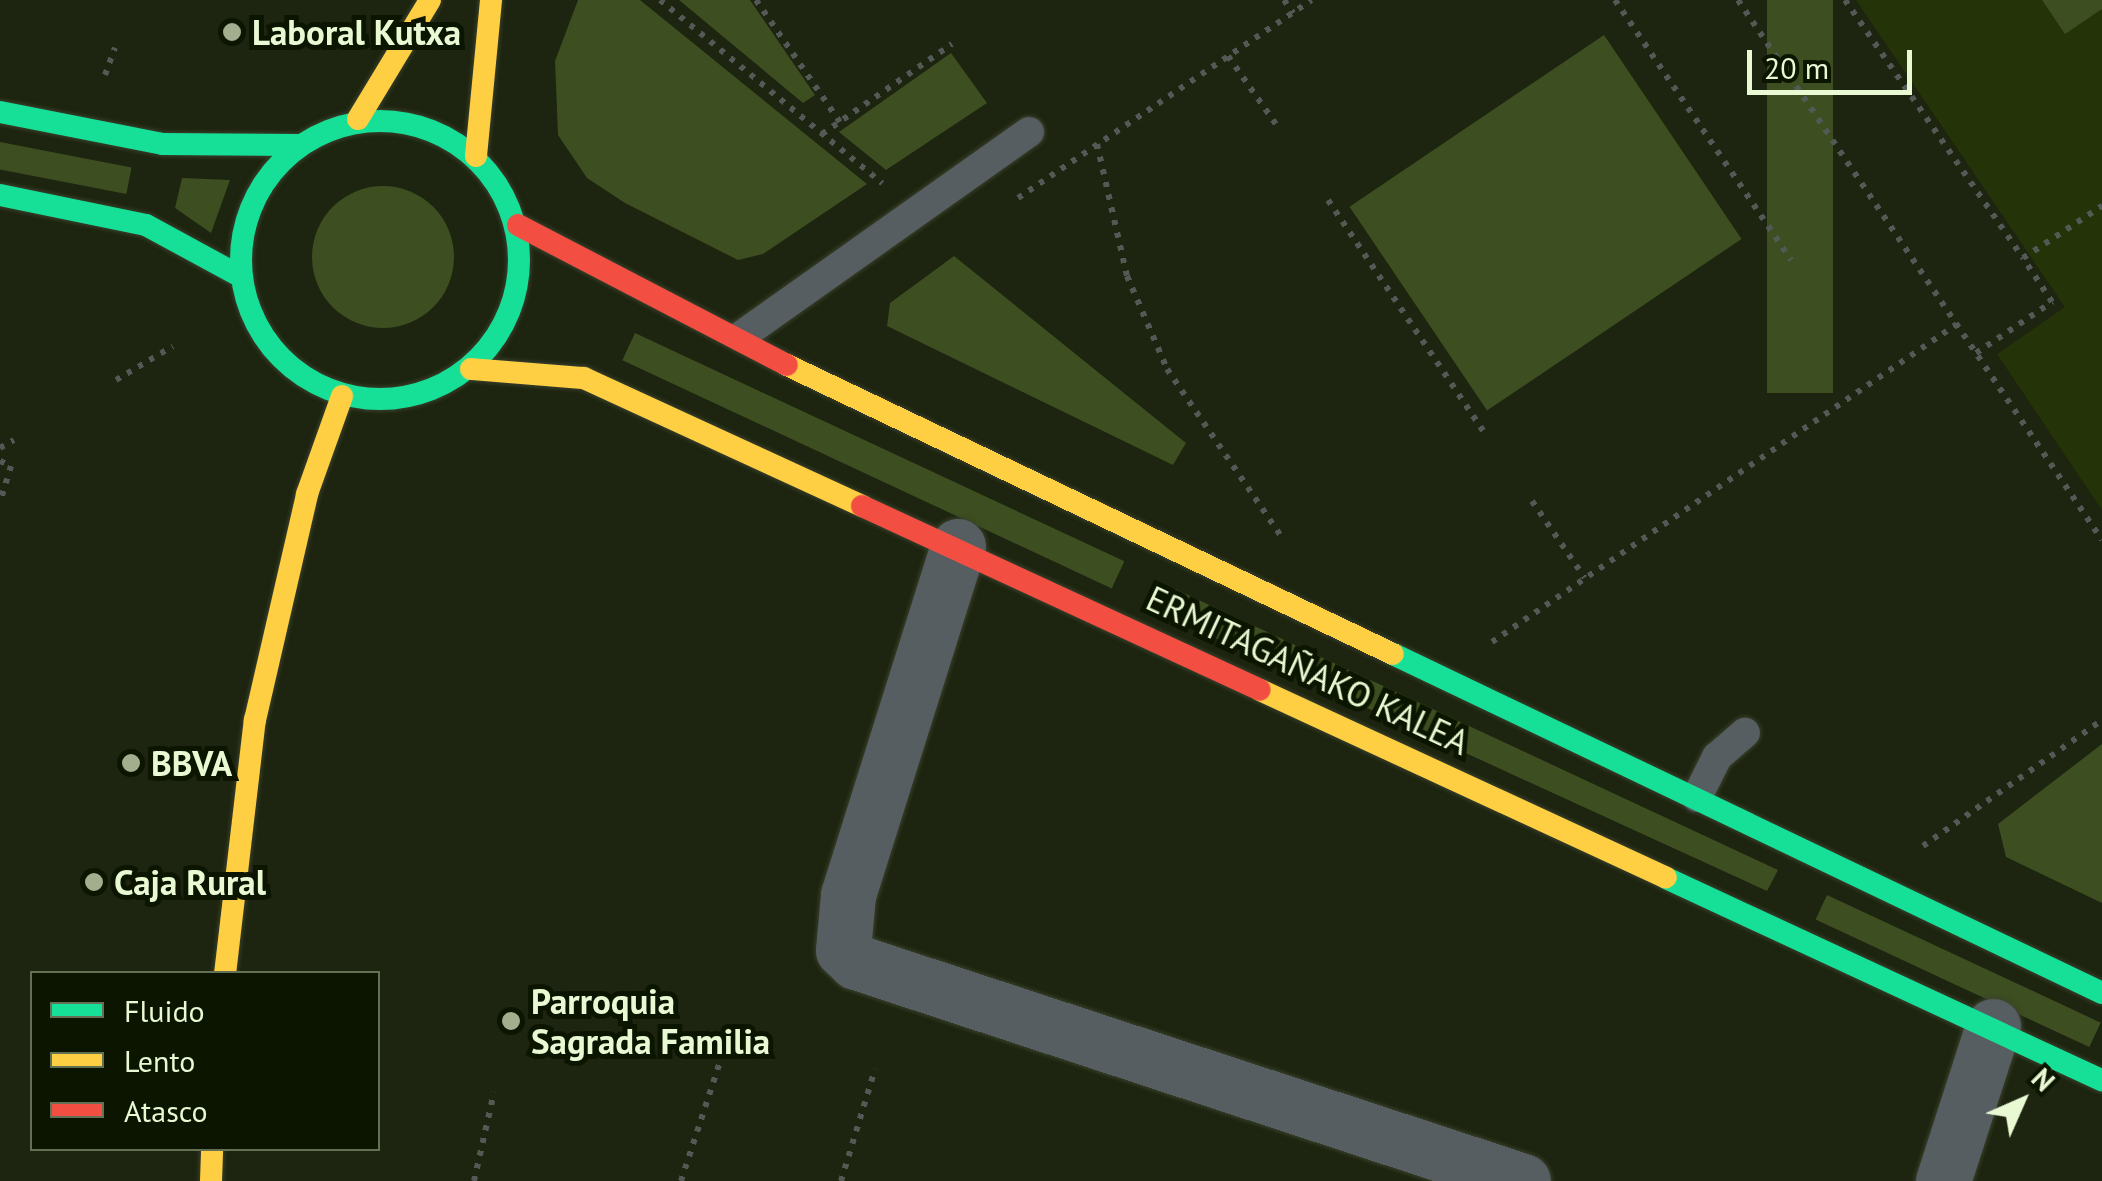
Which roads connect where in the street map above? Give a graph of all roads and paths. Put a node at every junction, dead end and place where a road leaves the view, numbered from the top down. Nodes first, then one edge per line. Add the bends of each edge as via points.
1 (430, 0) edge
2 (490, 0) edge
3 (660, 0) edge
4 (756, 0) edge
5 (1284, 0) edge
6 (1311, 0) edge
7 (1615, 0) edge
8 (1738, 0) edge
9 (1845, 0) edge
10 (1293, 12) junction
11 (952, 44) dead end
12 (114, 48) dead end
13 (1228, 56) junction
14 (103, 80) dead end
15 (0, 112) edge
16 (358, 120) junction
17 (840, 122) junction
18 (1280, 130) dead end
19 (1029, 132) dead end
20 (822, 134) junction
21 (1097, 144) junction
22 (296, 145) junction
23 (476, 156) junction
24 (887, 187) dead end
25 (0, 195) edge
26 (1328, 200) dead end
27 (2102, 206) edge
28 (998, 212) dead end
29 (518, 225) junction
30 (2023, 258) junction
31 (1791, 260) dead end
32 (240, 276) junction
33 (1957, 324) junction
34 (741, 336) junction
35 (173, 346) dead end
36 (1976, 354) junction
37 (471, 369) junction
38 (1865, 370) dead end
39 (116, 380) dead end
40 (1873, 381) junction
41 (342, 396) junction
42 (1483, 431) dead end
43 (14, 440) dead end
44 (0, 448) edge
45 (0, 461) edge
46 (1532, 501) dead end
47 (0, 502) edge
48 (2102, 540) edge
49 (1285, 542) dead end
50 (958, 546) junction
51 (1586, 578) junction
52 (1489, 644) dead end
53 (2102, 720) edge
54 (1745, 733) dead end
55 (1697, 797) junction
56 (1920, 848) dead end
57 (225, 971) edge
58 (2102, 993) edge
59 (733, 1022) dead end
60 (1993, 1026) junction
61 (875, 1069) dead end
62 (2102, 1080) edge
63 (494, 1092) dead end
64 (212, 1151) edge
65 (211, 1181) edge
66 (474, 1181) edge
67 (681, 1181) edge
68 (841, 1181) edge
69 (1523, 1181) edge
70 (1943, 1181) edge

1 - 16 street
2 - 23 street
3 - 20 path
4 - 17 path
5 - 10 path
6 - 10 path
7 - 31 path
8 - 33 path
9 - 30 path
10 - 13 path
11 - 17 path
12 - 14 path
13 - 18 path
13 - 21 path
15 - 22 street via 163,144
16 - 22 street
16 - 23 street via 421,124
17 - 20 path
19 - 34 lane
20 - 24 path
21 - 28 path
21 - 49 path via 1128,276 1168,369
22 - 32 street via 250,203
23 - 29 street
25 - 32 street via 146,225
26 - 42 path
27 - 30 path
29 - 34 street, ERMITAGAÑAKO KALEA via 628,289
29 - 37 street via 521,278 505,329
30 - 36 path via 2052,302
32 - 41 street via 256,330 280,358
33 - 36 path
33 - 40 path
34 - 55 street, ERMITAGAÑAKO KALEA
35 - 39 path
36 - 48 path
37 - 41 street via 410,399
37 - 50 street, ERMITAGAÑAKO KALEA via 584,378
38 - 40 path
40 - 51 path
41 - 57 street via 307,494 255,720
43 - 44 path
45 - 47 path via 11,466
46 - 51 path
50 - 60 street, ERMITAGAÑAKO KALEA
50 - 69 street via 848,895 843,950 856,962
51 - 52 path
53 - 56 path
54 - 55 lane via 1718,757
55 - 58 street, ERMITAGAÑAKO KALEA
59 - 67 path
60 - 62 street, ERMITAGAÑAKO KALEA
60 - 70 street
61 - 68 path
63 - 66 path
64 - 65 street

